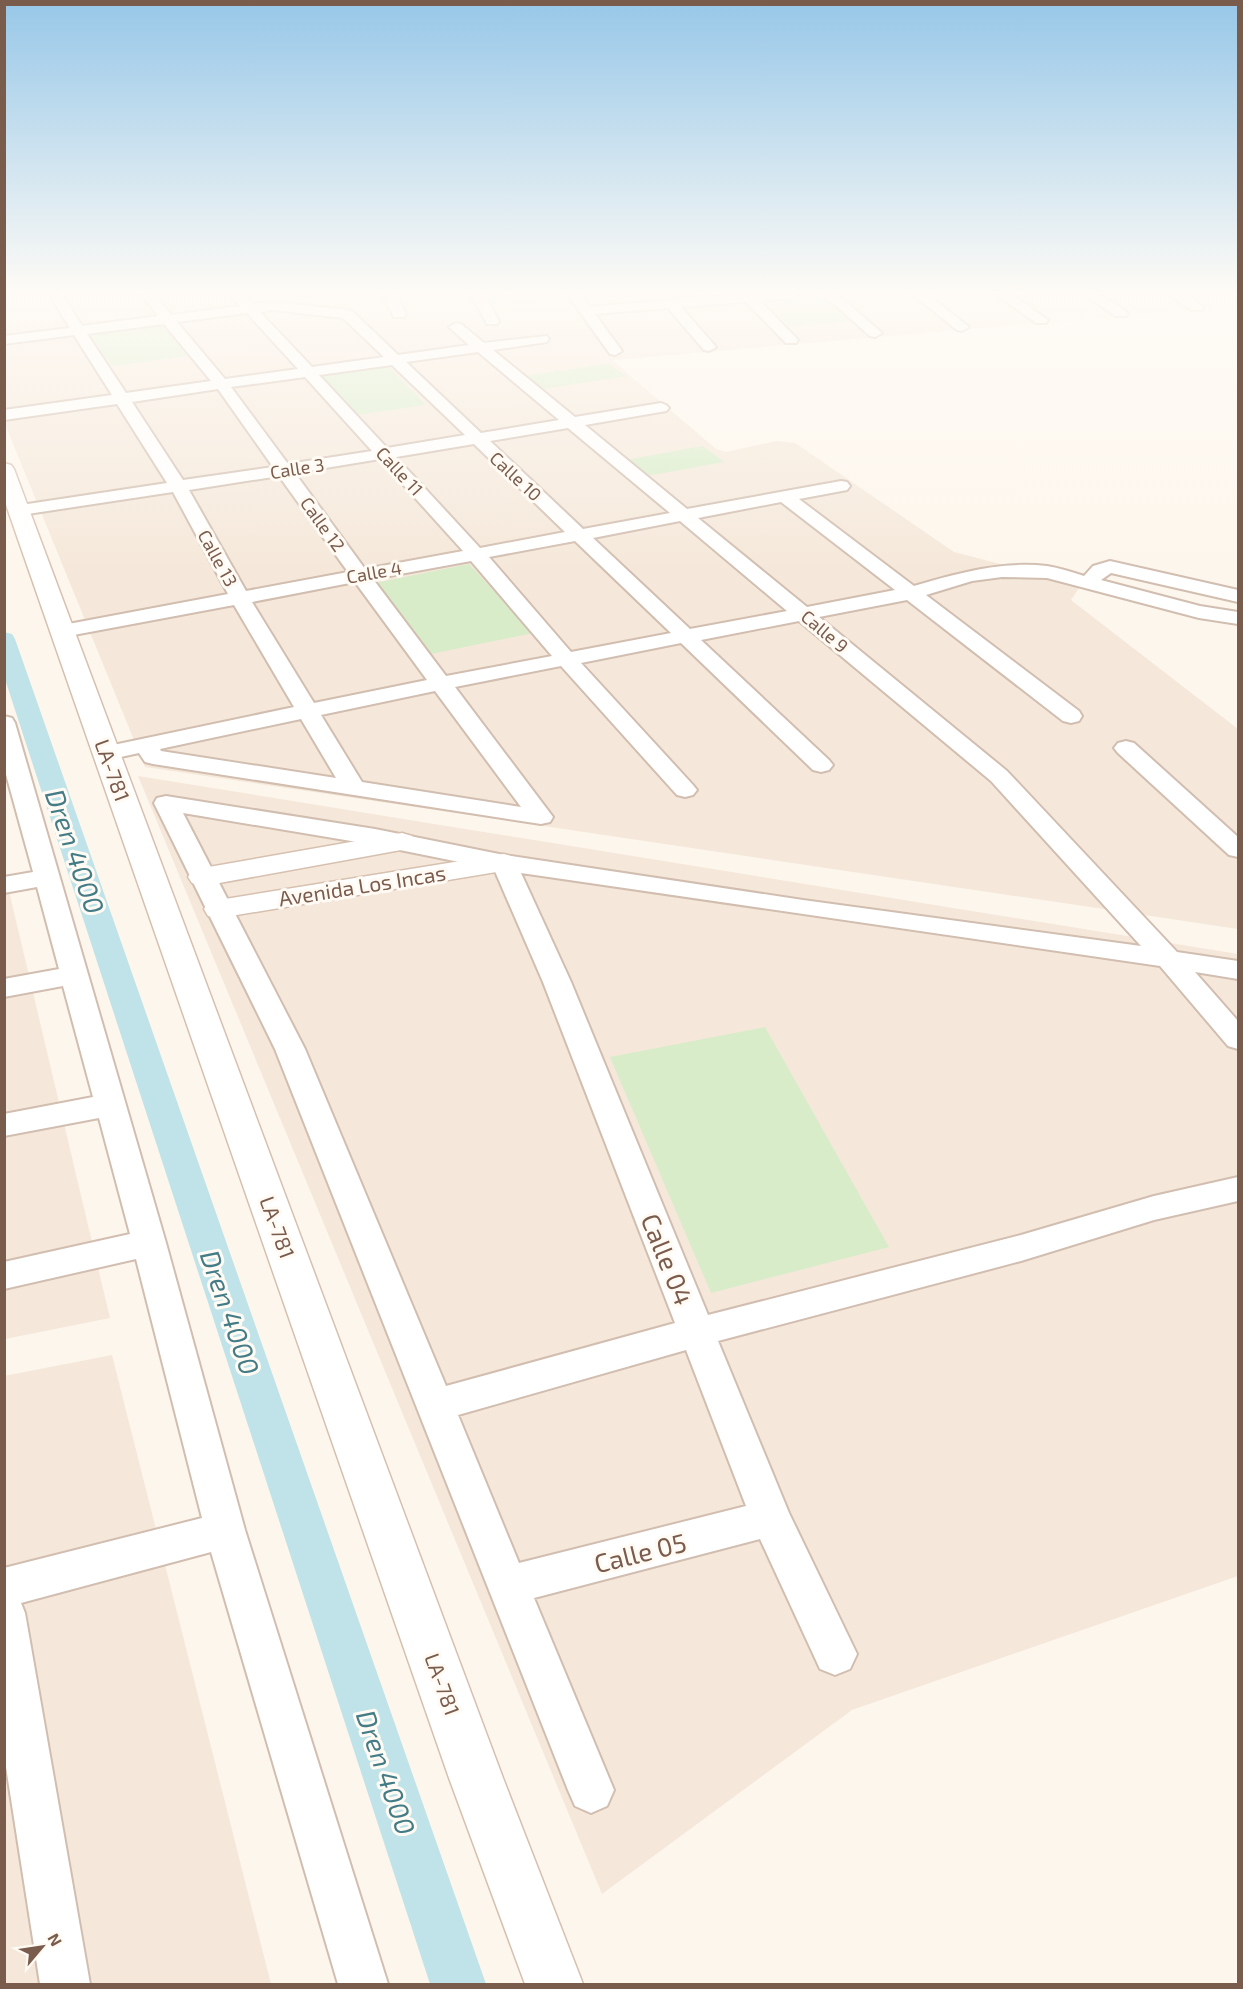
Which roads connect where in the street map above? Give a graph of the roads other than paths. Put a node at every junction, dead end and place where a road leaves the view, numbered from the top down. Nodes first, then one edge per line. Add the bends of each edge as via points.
1 (114, 387) edge
2 (209, 387) edge
3 (223, 387) edge
4 (321, 387) edge
5 (422, 387) edge
6 (529, 387) edge
7 (122, 399) junction
8 (661, 408) dead end
9 (4, 415) edge
10 (573, 423) junction
11 (477, 439) junction
12 (384, 454) junction
13 (4, 469) edge
14 (285, 470) junction
15 (178, 486) junction
16 (841, 486) dead end
17 (784, 496) junction
18 (21, 510) junction
19 (684, 515) junction
20 (578, 534) junction
21 (476, 554) junction
22 (359, 574) junction
23 (1089, 581) junction
24 (912, 593) junction
25 (1239, 596) edge
26 (239, 597) junction
27 (803, 613) junction
28 (1239, 618) edge
29 (63, 631) junction
30 (687, 636) junction
31 (566, 659) junction
32 (442, 683) junction
33 (308, 712) junction
34 (1071, 716) dead end
35 (4, 723) edge
36 (146, 745) junction
37 (1126, 748) dead end
38 (107, 753) junction
39 (820, 765) dead end
40 (11, 774) edge
41 (353, 787) junction
42 (685, 790) dead end
43 (402, 842) junction
44 (1239, 850) edge
45 (504, 863) junction
46 (47, 877) junction
47 (203, 877) junction
48 (4, 885) edge
49 (219, 909) junction
50 (1170, 961) junction
51 (1239, 970) edge
52 (74, 975) junction
53 (4, 988) edge
54 (1239, 1039) edge
55 (110, 1105) junction
56 (4, 1125) edge
57 (1239, 1189) edge
58 (149, 1243) junction
59 (4, 1276) edge
60 (697, 1332) junction
61 (436, 1405) junction
62 (771, 1518) junction
63 (225, 1530) junction
64 (508, 1585) junction
65 (4, 1588) edge
66 (4, 1613) edge
67 (835, 1654) dead end
68 (591, 1790) dead end
69 (65, 1984) edge
70 (363, 1984) edge
71 (554, 1984) edge

1 - 7 street, Calle 13
2 - 7 street
3 - 14 street, Calle 12
4 - 12 street, Calle 11
5 - 11 street, Calle 10
6 - 10 street, Calle 9
7 - 9 street
7 - 15 street, Calle 13
8 - 10 street, Calle 3
10 - 11 street, Calle 3
10 - 19 street, Calle 9
11 - 12 street, Calle 3
11 - 20 street, Calle 10
12 - 14 street, Calle 3
12 - 21 street, Calle 11
13 - 18 street, LA-781 / LA-781
14 - 15 street, Calle 3
14 - 22 street, Calle 12
15 - 18 street, Calle 3
15 - 26 street, Calle 13
16 - 17 street, Calle 4
17 - 19 street, Calle 4
17 - 24 street
18 - 29 street, LA-781 / LA-781
19 - 20 street, Calle 4
19 - 27 street, Calle 9
20 - 21 street, Calle 4
20 - 30 street, Calle 10
21 - 22 street, Calle 4
21 - 31 street, Calle 11
22 - 26 street, Calle 4
22 - 32 street, Calle 12
23 - 24 street
23 - 25 street via 1100,570 1110,567
23 - 28 street via 1200,612
24 - 27 street
24 - 34 street
26 - 29 street, Calle 4
26 - 33 street, Calle 13
27 - 30 street
27 - 50 street, Calle 9 via 999,776
29 - 38 street, LA-781 / LA-781
30 - 31 street
30 - 39 street, Calle 10
31 - 32 street
31 - 42 street, Calle 11
32 - 33 street
32 - 41 street, Calle 12 via 541,817
33 - 36 street
33 - 41 street, Calle 13
35 - 40 street
36 - 38 street
36 - 41 street via 153,757
37 - 44 street
38 - 71 street, LA-781 / LA-781 via 476,1778
40 - 46 street
43 - 45 street
43 - 47 street, Avenida Los Incas
43 - 47 street via 166,803
45 - 49 street, Avenida Los Incas
45 - 50 street
45 - 60 street, Calle 04 via 557,982
46 - 48 street
46 - 52 street
47 - 49 street
49 - 61 street via 290,1049
50 - 51 street
50 - 54 street, Calle 9
52 - 53 street
52 - 55 street
55 - 56 street
55 - 58 street
57 - 60 street via 1154,1208 1021,1248
58 - 59 street
58 - 63 street
60 - 61 street
60 - 62 street, Calle 04
61 - 64 street
62 - 64 street, Calle 05
62 - 67 street, Calle 04
63 - 65 street
63 - 70 street
64 - 68 street
66 - 69 street

